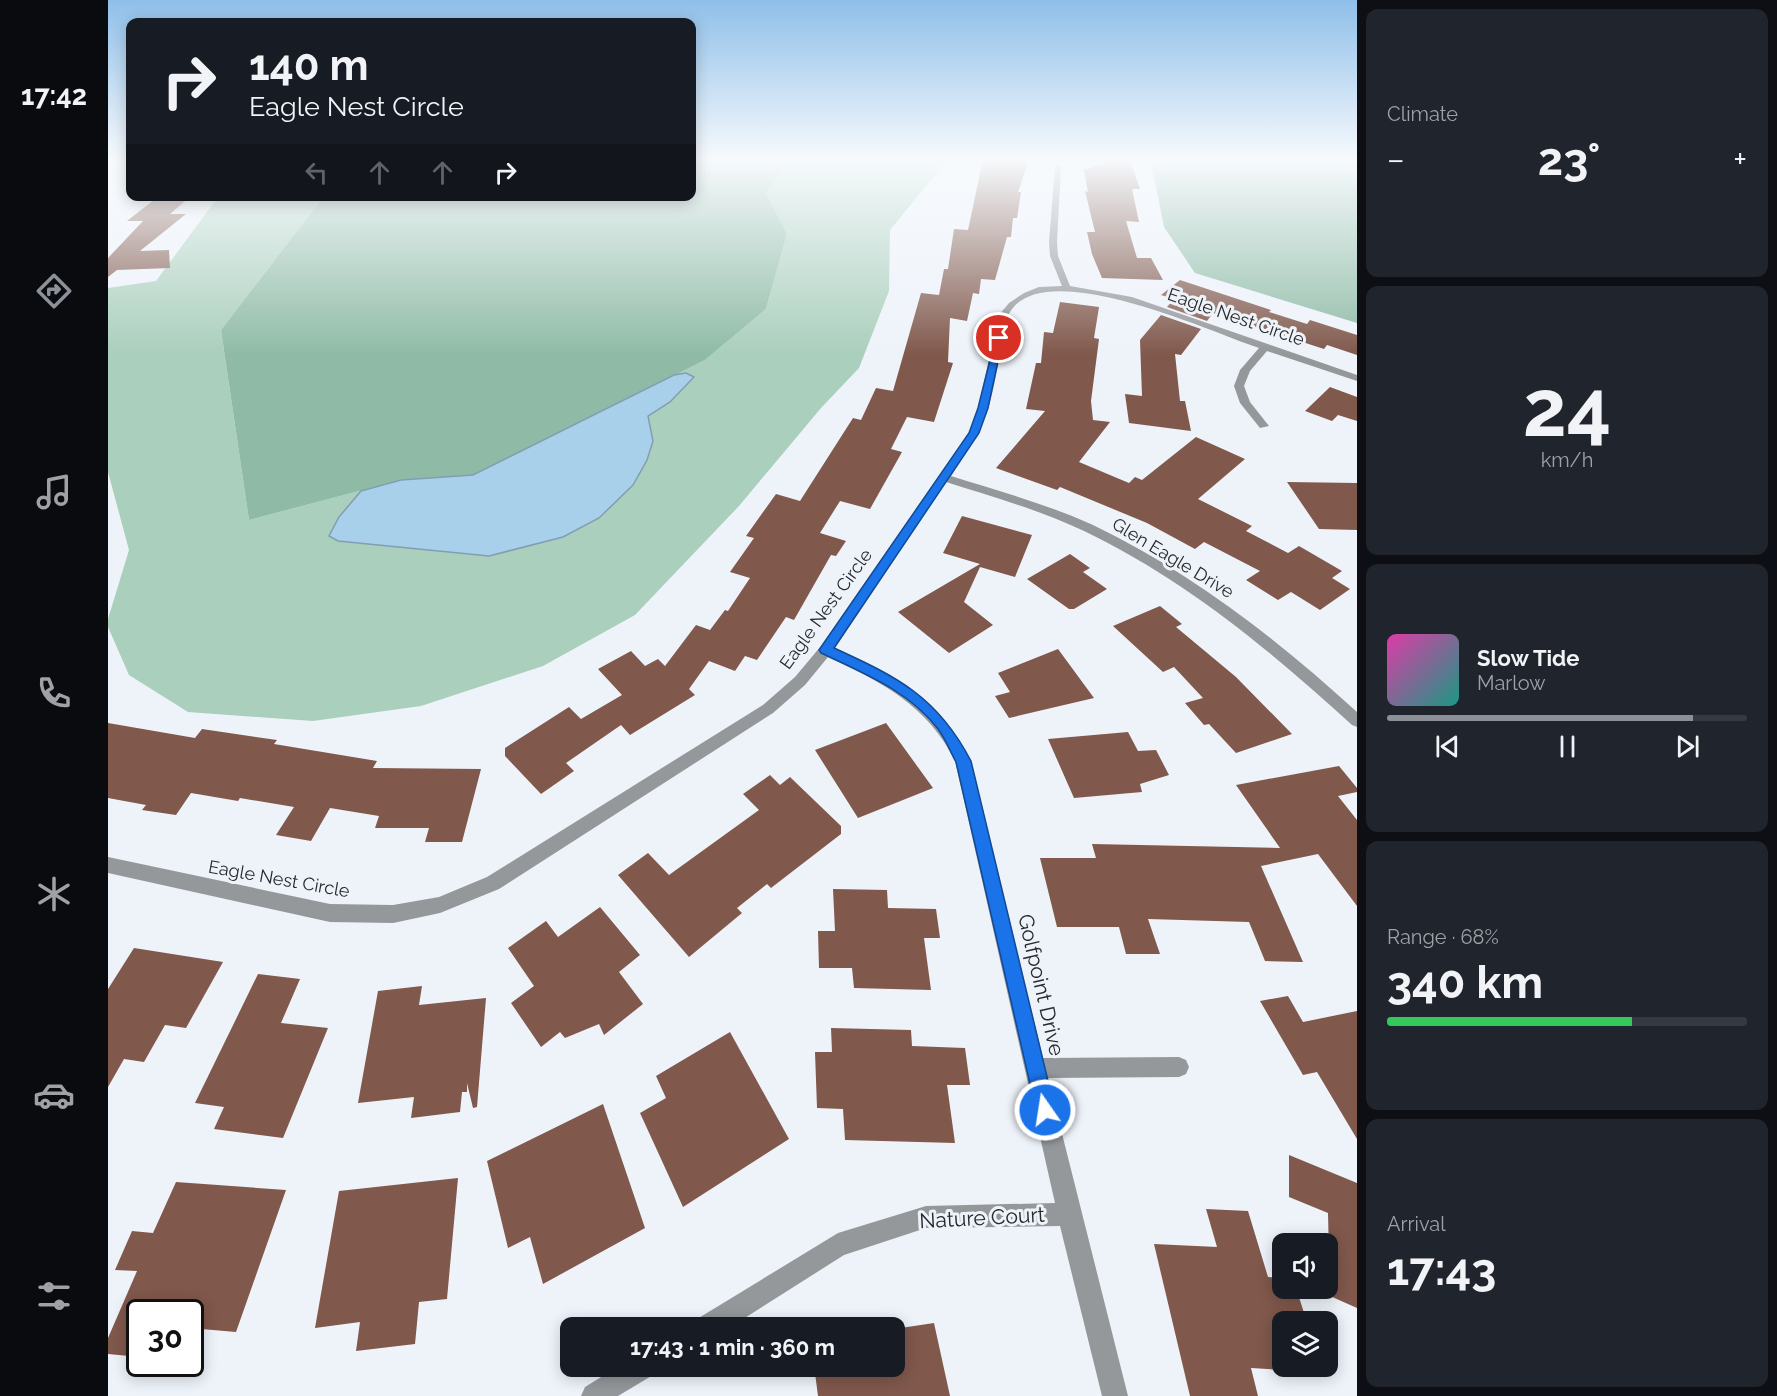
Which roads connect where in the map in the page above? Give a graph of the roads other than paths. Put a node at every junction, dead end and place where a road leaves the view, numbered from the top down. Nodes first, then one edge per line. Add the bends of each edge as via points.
1 (1054, 224) edge
2 (1067, 288) junction
3 (1265, 348) junction
4 (1357, 378) edge
5 (1264, 426) dead end
6 (942, 477) junction
7 (826, 650) junction
8 (1357, 721) edge
9 (108, 865) edge
10 (1179, 1067) dead end
11 (1036, 1068) junction
12 (1069, 1214) junction
13 (723, 1317) edge
14 (626, 1377) edge
15 (594, 1396) edge
16 (1115, 1396) edge

1 - 2 street via 1054,256
2 - 3 street, Eagle Nest Circle via 1112,295
2 - 6 street, Eagle Nest Circle via 1043,289 1026,295 1004,315 974,433
3 - 4 street, Eagle Nest Circle
3 - 5 street via 1242,371 1238,384 1242,399
6 - 7 street, Eagle Nest Circle
6 - 8 street, Glen Eagle Drive via 1030,505 1087,528 1146,559 1221,607 1303,670
7 - 9 street, Eagle Nest Circle via 800,681 768,709 493,883 440,904 393,914 330,913
7 - 11 street, Golfpoint Drive via 883,676 915,698 943,725 963,761
10 - 11 street
11 - 12 street, Golfpoint Drive
12 - 13 street, Nature Court via 926,1217 838,1245
12 - 16 street, Golfpoint Drive
14 - 15 street

